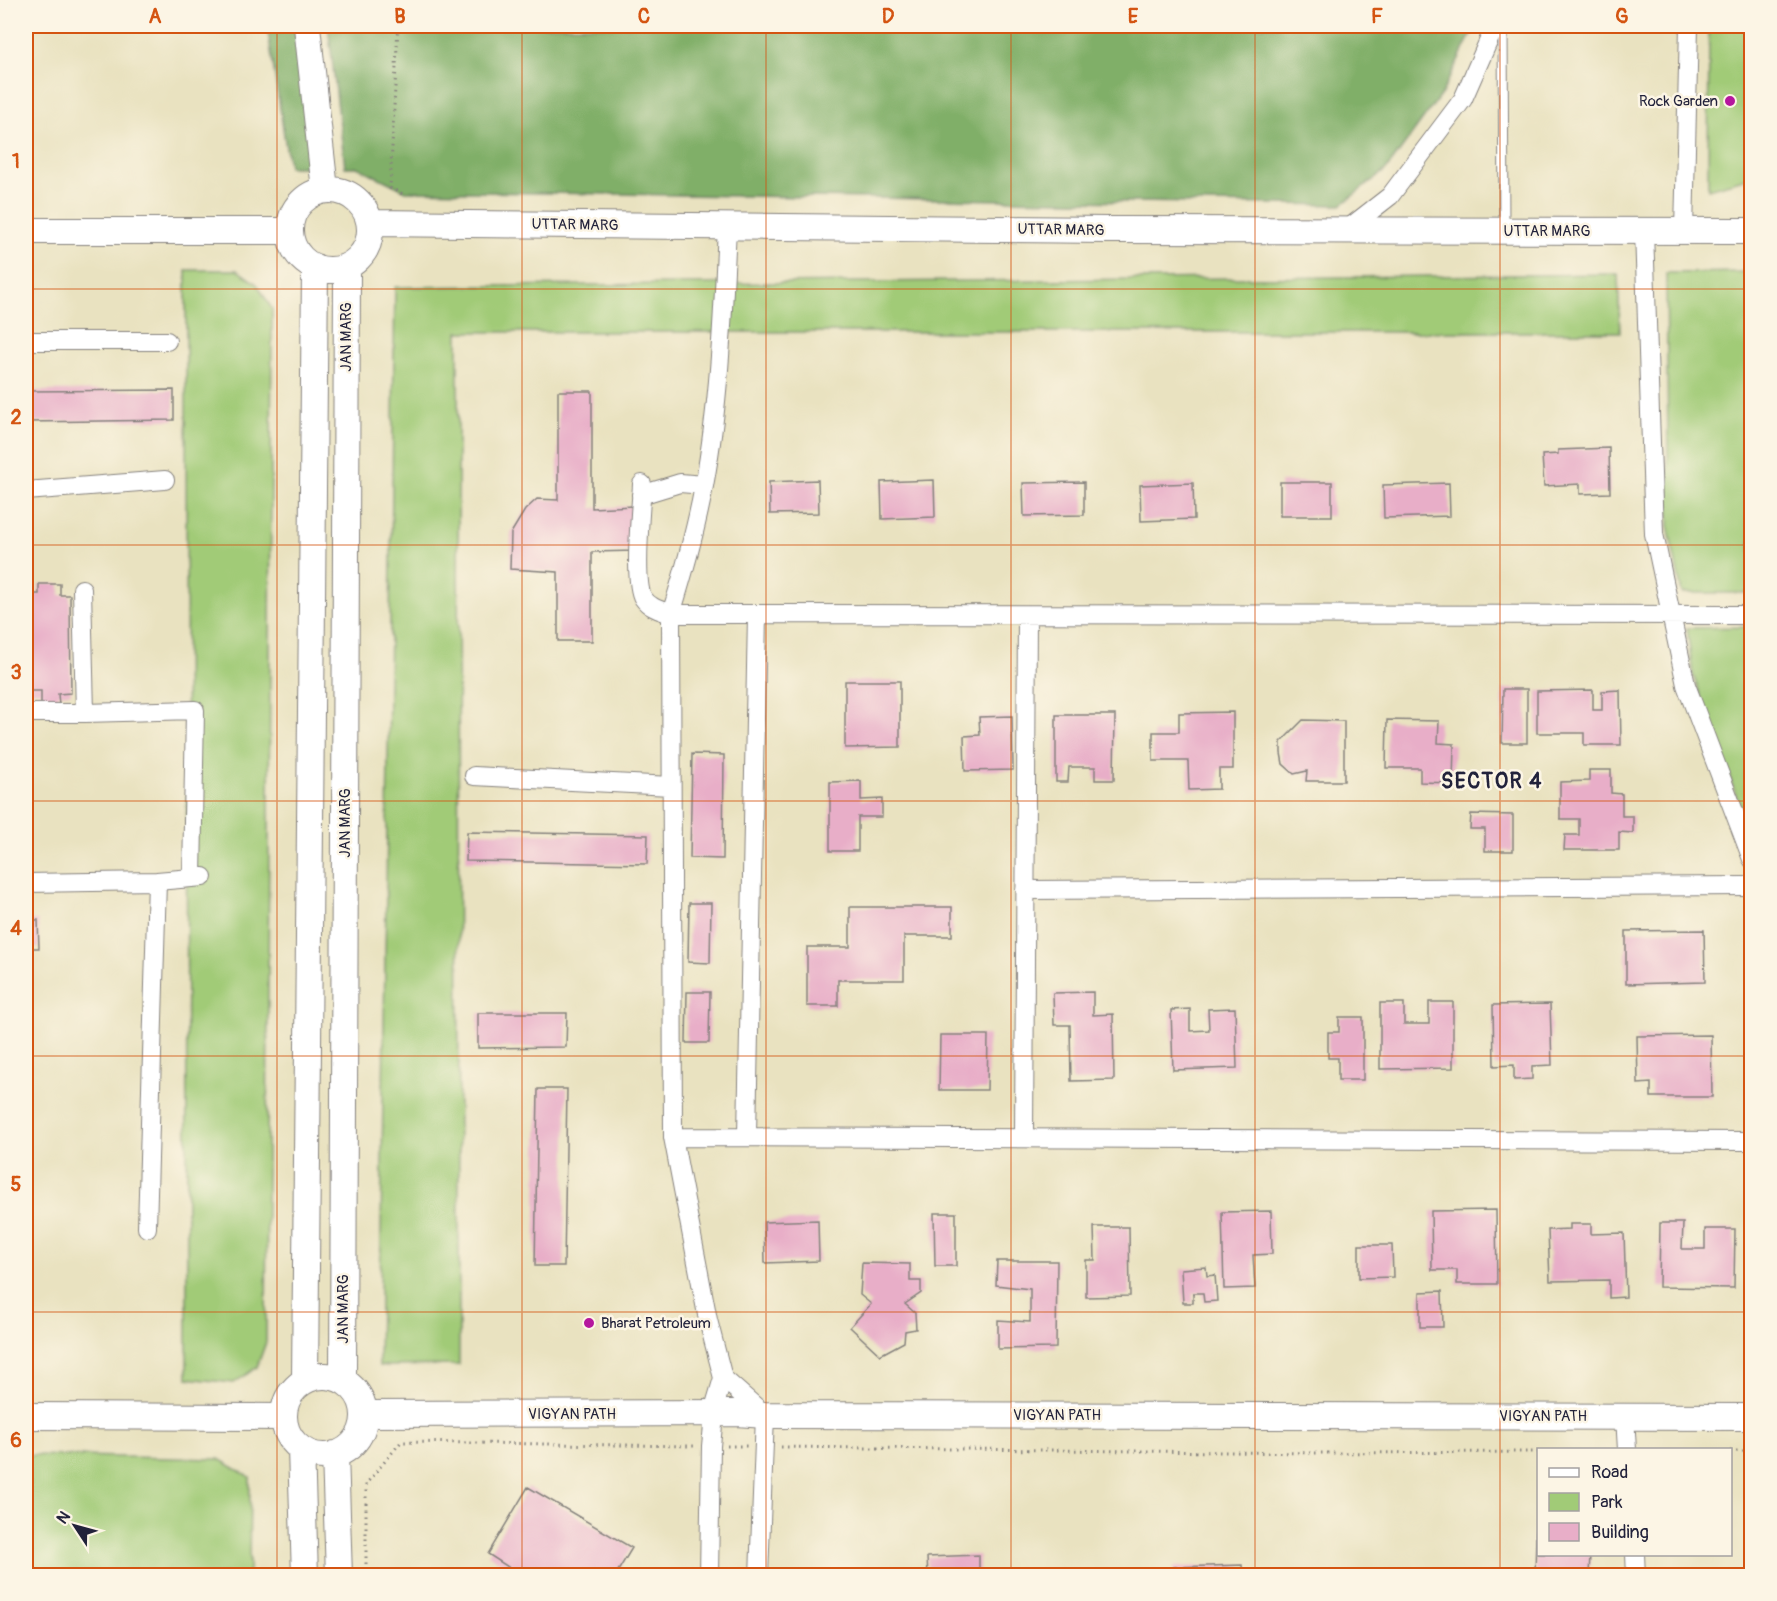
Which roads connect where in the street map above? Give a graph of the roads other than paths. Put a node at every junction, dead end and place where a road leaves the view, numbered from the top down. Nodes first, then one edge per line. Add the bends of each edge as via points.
1 (307, 26) edge
2 (1495, 26) edge
3 (1503, 26) edge
4 (1689, 26) edge
5 (325, 190) junction
6 (370, 223) junction
7 (728, 227) junction
8 (26, 231) edge
9 (290, 231) junction
10 (1346, 231) junction
11 (1504, 231) junction
12 (1644, 231) junction
13 (1684, 231) junction
14 (1752, 231) edge
15 (315, 267) junction
16 (347, 267) junction
17 (26, 341) edge
18 (167, 341) dead end
19 (165, 480) dead end
20 (705, 485) junction
21 (26, 490) edge
22 (82, 589) dead end
23 (671, 614) junction
24 (757, 615) junction
25 (1027, 615) junction
26 (1671, 615) junction
27 (1752, 615) edge
28 (26, 713) edge
29 (85, 713) junction
30 (474, 776) dead end
31 (671, 786) junction
32 (1752, 859) edge
33 (157, 881) junction
34 (26, 883) edge
35 (1752, 886) edge
36 (1025, 890) junction
37 (747, 1136) junction
38 (673, 1137) junction
39 (1024, 1137) junction
40 (1752, 1141) edge
41 (147, 1228) dead end
42 (723, 1378) junction
43 (305, 1380) junction
44 (343, 1380) junction
45 (714, 1413) junction
46 (364, 1414) junction
47 (765, 1415) junction
48 (26, 1416) edge
49 (1625, 1416) junction
50 (283, 1417) junction
51 (1752, 1417) edge
52 (1627, 1448) edge
53 (301, 1449) junction
54 (335, 1454) junction
55 (1635, 1556) edge
56 (344, 1570) edge
57 (305, 1575) edge
58 (709, 1575) edge
59 (759, 1575) edge
60 (1636, 1575) edge

1 - 5 main road
2 - 10 street via 1463,99 1390,196
3 - 11 lane
4 - 13 street
5 - 6 main road via 343,192 358,201
5 - 9 main road via 301,202 292,217
6 - 7 main road, UTTAR MARG
6 - 16 main road via 368,245
7 - 10 main road, UTTAR MARG
7 - 20 street via 720,366
8 - 9 main road
9 - 15 main road via 303,259
10 - 11 main road, UTTAR MARG
11 - 12 main road, UTTAR MARG
12 - 13 main road, UTTAR MARG
12 - 26 street via 1654,534
13 - 14 main road, UTTAR MARG
15 - 16 main road
15 - 43 main road, JAN MARG
16 - 44 main road, JAN MARG
17 - 18 street
19 - 21 street
20 - 23 street
20 - 23 street via 680,483 641,489 638,572 642,596 651,607
22 - 29 street
23 - 24 street
23 - 31 street
24 - 25 street
24 - 37 street
25 - 26 street
25 - 36 street
26 - 27 street
26 - 32 street via 1686,686
28 - 29 street
29 - 33 street via 195,710 198,878
30 - 31 street
31 - 38 street
33 - 34 street
33 - 41 street
35 - 36 street
36 - 39 street
37 - 38 street
37 - 39 street
38 - 42 street
39 - 40 street
42 - 45 street
42 - 47 street
43 - 44 main road via 322,1375
43 - 50 main road via 294,1388
44 - 46 main road via 356,1392
45 - 46 main road, VIGYAN PATH
45 - 47 main road, VIGYAN PATH
45 - 58 street
46 - 54 main road via 353,1443
47 - 49 main road, VIGYAN PATH
47 - 59 street
48 - 50 main road
49 - 51 main road, VIGYAN PATH
49 - 52 street
50 - 53 main road via 286,1430
53 - 54 main road via 324,1456
53 - 57 main road
54 - 56 main road
55 - 60 street

